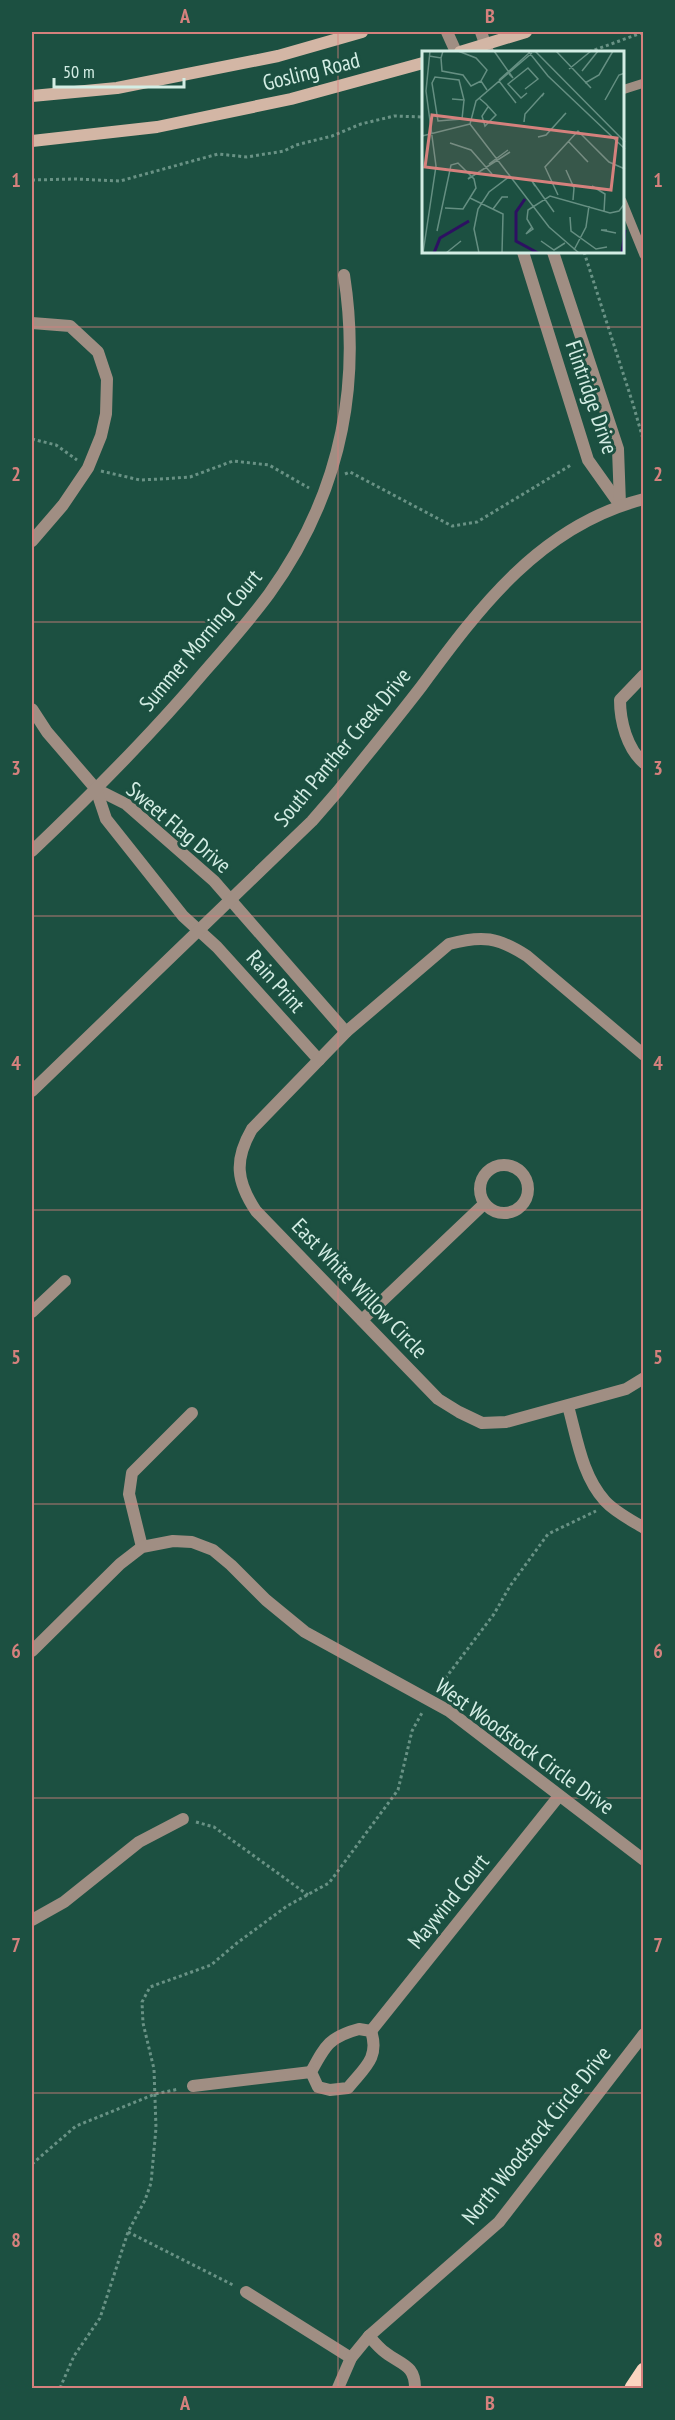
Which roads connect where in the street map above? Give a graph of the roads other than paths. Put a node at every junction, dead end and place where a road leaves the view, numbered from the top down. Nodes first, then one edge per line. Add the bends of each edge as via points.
1 (362, 32) edge
2 (447, 32) edge
3 (481, 32) edge
4 (526, 32) edge
5 (486, 48) edge
6 (457, 51) edge
7 (465, 51) edge
8 (422, 63) edge
9 (644, 83) edge
10 (624, 89) edge
11 (32, 96) edge
12 (32, 141) edge
13 (624, 206) edge
14 (524, 254) edge
15 (554, 254) edge
16 (644, 255) edge
17 (344, 275) dead end
18 (32, 323) edge
19 (644, 499) edge
20 (620, 505) junction
21 (32, 541) edge
22 (644, 675) edge
23 (32, 709) edge
24 (644, 763) edge
25 (96, 789) junction
26 (32, 851) edge
27 (231, 902) junction
28 (200, 931) junction
29 (346, 1032) junction
30 (644, 1055) edge
31 (319, 1060) junction
32 (32, 1091) edge
33 (484, 1204) junction
34 (65, 1281) dead end
35 (32, 1312) edge
36 (362, 1320) junction
37 (644, 1378) edge
38 (568, 1406) junction
39 (192, 1413) dead end
40 (644, 1528) edge
41 (142, 1547) junction
42 (32, 1651) edge
43 (559, 1796) junction
44 (183, 1819) road end
45 (644, 1860) edge
46 (32, 1920) edge
47 (371, 2031) junction
48 (644, 2034) edge
49 (311, 2072) junction
50 (193, 2086) road end
51 (246, 2292) road end
52 (369, 2336) junction
53 (351, 2358) junction
54 (644, 2370) edge
55 (342, 2387) edge
56 (414, 2388) edge
57 (632, 2388) edge

1 - 11 main road, Gosling Road via 278,56 117,88
2 - 6 street
3 - 5 street
4 - 5 main road
5 - 7 main road
8 - 12 main road, Gosling Road via 291,99 157,127
9 - 10 lane
13 - 16 lane
14 - 20 street, Flintridge Drive via 588,460
15 - 20 street, Flintridge Drive via 618,449
17 - 25 street, Summer Morning Court via 351,317 349,384 339,443 311,522 270,592 179,702
18 - 21 street via 70,326 98,352 107,379 106,414 88,468
19 - 20 street, South Panther Creek Drive
20 - 27 street, South Panther Creek Drive via 542,550 495,592 338,791
22 - 24 street via 620,700 620,718 636,757
23 - 25 street, Sweet Flag Drive
25 - 26 street, Summer Morning Court
25 - 27 street, Sweet Flag Drive via 126,804 214,881
25 - 28 street, Sweet Flag Drive via 106,819 183,916
27 - 28 street, South Panther Creek Drive
27 - 29 street, Rain Print
28 - 31 street, Rain Print
28 - 32 street, South Panther Creek Drive
29 - 30 street, East White Willow Circle via 449,944 488,938 527,956
29 - 31 street, East White Willow Circle
31 - 36 street, East White Willow Circle via 252,1129 241,1148 239,1170 243,1193 256,1211
33 - 33 street via 503,1214 514,1212 527,1195 528,1184 523,1174 504,1164 485,1173 480,1183
33 - 36 street
34 - 35 street
36 - 38 street, East White Willow Circle via 438,1399 482,1423 506,1422
37 - 38 street, East White Willow Circle via 626,1389
38 - 40 street via 593,1485 607,1503
39 - 41 street via 132,1473 129,1494
41 - 42 street, West Woodstock Circle Drive
41 - 43 street, West Woodstock Circle Drive via 173,1541 192,1542 213,1550 305,1632 449,1711
43 - 45 street, West Woodstock Circle Drive
43 - 47 street, Maywind Court
44 - 46 street via 139,1842 64,1902
47 - 49 street via 359,2029 340,2034 323,2048
47 - 49 street via 375,2044 371,2060 348,2088 318,2087
48 - 52 street, North Woodstock Circle Drive via 499,2222
49 - 50 street
51 - 53 street
52 - 53 street, North Woodstock Circle Drive
52 - 56 street via 386,2353 408,2366 415,2378
53 - 55 street, North Woodstock Circle Drive
54 - 57 main road

